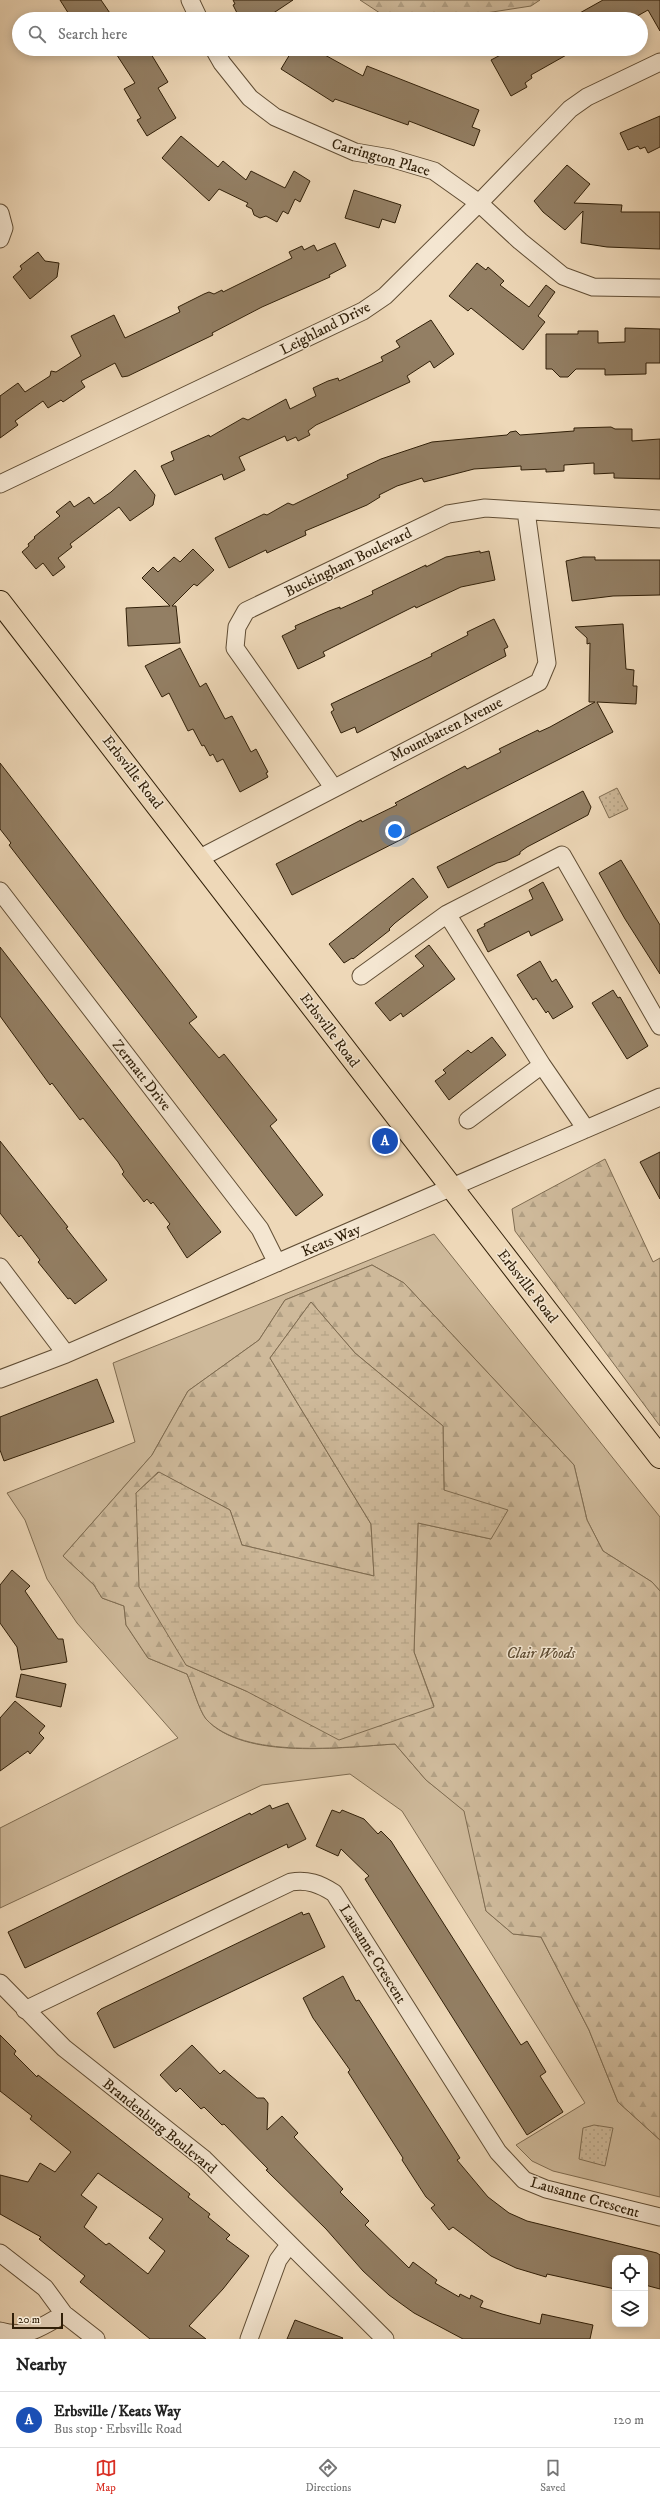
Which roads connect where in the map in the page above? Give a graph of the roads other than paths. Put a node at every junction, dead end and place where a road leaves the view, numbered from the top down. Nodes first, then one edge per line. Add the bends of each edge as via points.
1 (190, 0) edge
2 (196, 12) edge
3 (218, 56) edge
4 (660, 62) edge
5 (480, 203) junction
6 (0, 213) edge
7 (0, 239) edge
8 (660, 288) edge
9 (0, 484) edge
10 (526, 511) junction
11 (660, 519) edge
12 (0, 602) edge
13 (333, 788) junction
14 (200, 858) junction
15 (0, 891) edge
16 (447, 914) junction
17 (361, 976) dead end
18 (660, 1026) edge
19 (542, 1065) junction
20 (660, 1097) edge
21 (468, 1120) dead end
22 (586, 1129) junction
23 (450, 1188) junction
24 (277, 1264) junction
25 (0, 1267) edge
26 (66, 1354) junction
27 (0, 1379) edge
28 (660, 1457) edge
29 (0, 1983) edge
30 (25, 2010) junction
31 (660, 2217) edge
32 (289, 2245) junction
33 (0, 2253) edge
34 (64, 2314) junction
35 (0, 2331) edge
36 (96, 2339) edge
37 (249, 2339) edge
38 (385, 2339) edge

1 - 2 street
3 - 5 street, Carrington Place via 250,98 275,117 355,152 390,158 434,171
4 - 5 street, Leighland Drive via 587,97 570,109
5 - 8 street, Carrington Place via 520,241 563,276 593,287
5 - 9 street, Leighland Drive via 385,296 364,311
6 - 7 street via 4,228
10 - 11 street, Buckingham Boulevard
10 - 13 street, Mountbatten Avenue via 547,663 539,682
10 - 13 street, Buckingham Boulevard via 485,508 448,514 246,611 237,627 235,648
12 - 14 main road, Erbsville Road
13 - 14 street, Mountbatten Avenue
14 - 23 main road, Erbsville Road
15 - 24 street, Zermatt Drive via 260,1229
16 - 17 street
16 - 18 street via 562,855
16 - 19 street
19 - 21 street
19 - 22 street
20 - 22 street, Keats Way
22 - 23 street, Keats Way
23 - 24 street, Keats Way
23 - 28 main road, Erbsville Road
24 - 26 street, Keats Way
25 - 26 street
26 - 27 street, Keats Way
29 - 30 street, Brandenburg Boulevard
30 - 31 street, Lausanne Crescent via 291,1882 300,1880 323,1886 334,1893 498,2152 524,2180 546,2189
30 - 32 street, Brandenburg Boulevard via 64,2048 204,2159
32 - 37 street via 278,2260
32 - 38 street, Brandenburg Boulevard
33 - 34 street via 45,2288
34 - 35 street via 29,2334 14,2336
34 - 36 street

